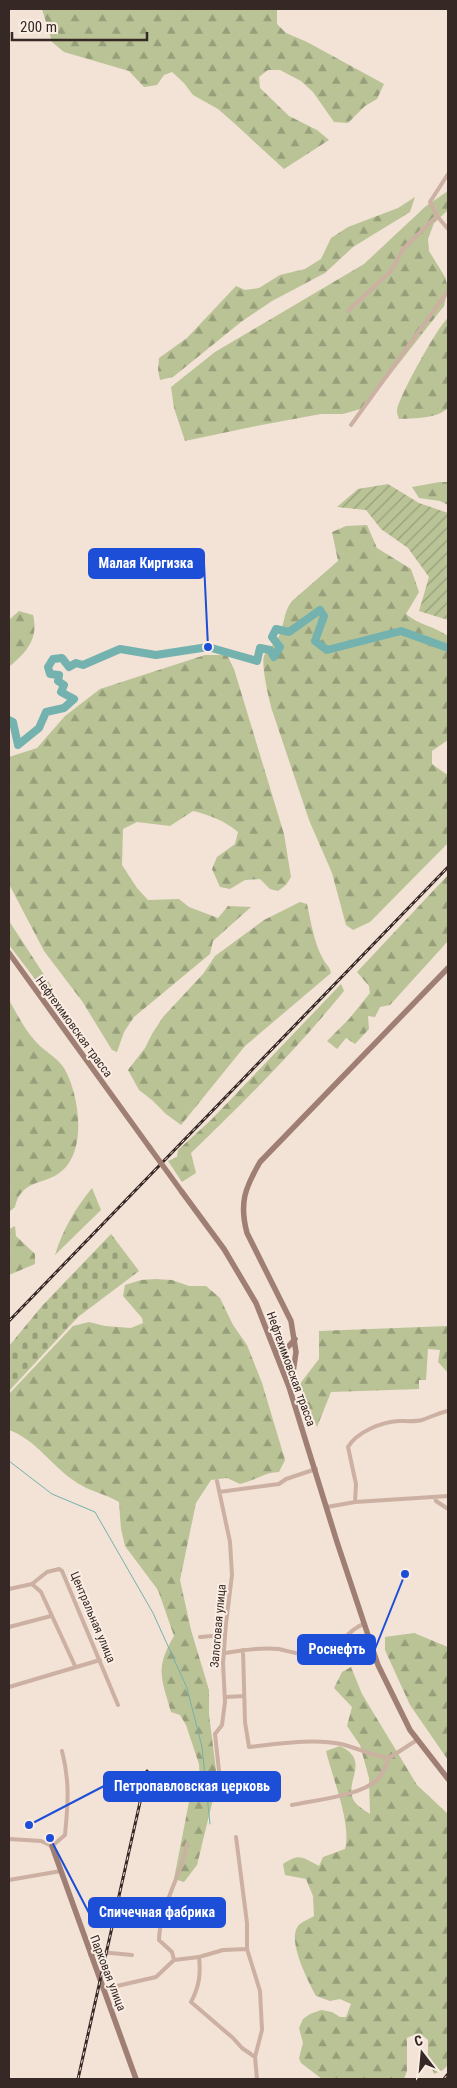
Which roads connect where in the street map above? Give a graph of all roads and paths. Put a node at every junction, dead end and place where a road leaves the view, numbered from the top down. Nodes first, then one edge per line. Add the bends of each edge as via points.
1 (448, 174) edge
2 (437, 216) junction
3 (448, 229) edge
4 (448, 292) edge
5 (348, 311) dead end
6 (351, 424) dead end
7 (9, 953) edge
8 (448, 968) edge
9 (295, 1337) junction
10 (276, 1351) junction
11 (292, 1394) junction
12 (448, 1411) edge
13 (316, 1469) junction
14 (217, 1481) dead end
15 (219, 1492) junction
16 (448, 1496) edge
17 (435, 1497) junction
18 (355, 1502) junction
19 (327, 1507) junction
20 (448, 1509) edge
21 (32, 1584) junction
22 (9, 1589) edge
23 (51, 1616) junction
24 (364, 1624) junction
25 (9, 1627) edge
26 (225, 1635) junction
27 (200, 1637) dead end
28 (243, 1650) junction
29 (225, 1653) junction
30 (100, 1660) junction
31 (75, 1666) junction
32 (9, 1687) edge
33 (244, 1696) junction
34 (226, 1697) junction
35 (118, 1704) dead end
36 (417, 1740) junction
37 (62, 1751) dead end
38 (389, 1758) junction
39 (219, 1770) dead end
40 (448, 1779) edge
41 (292, 1805) dead end
42 (236, 1838) dead end
43 (9, 1839) edge
44 (187, 1844) dead end
45 (52, 1846) junction
46 (61, 1871) junction
47 (9, 1880) edge
48 (247, 1949) junction
49 (132, 1954) dead end
50 (90, 1955) junction
51 (198, 1957) junction
52 (174, 1960) junction
53 (104, 1990) junction
54 (255, 2056) junction
55 (136, 2079) edge
56 (256, 2079) edge

1 - 2 street via 430,202
2 - 3 street
2 - 5 street via 404,248 390,271
4 - 6 street
7 - 10 main road, Нефтехимовская трасса, bridge via 241,1276
8 - 9 main road via 260,1162 244,1195 243,1218 247,1233 291,1320
9 - 10 main road via 288,1347
9 - 11 main road
10 - 11 main road, Нефтехимовская трасса
11 - 13 main road, Нефтехимовская трасса
12 - 18 street via 424,1420 382,1425 352,1440 348,1447 356,1484
13 - 15 street via 279,1484
13 - 19 main road, Нефтехимовская трасса
14 - 15 street, Залоговая улица
15 - 26 street, Залоговая улица via 230,1542 232,1575
16 - 17 street
17 - 18 street
17 - 20 street via 436,1502
18 - 19 street
19 - 24 main road, Нефтехимовская трасса
21 - 22 street
21 - 23 street via 41,1592
21 - 30 street, Центральная улица via 47,1572 62,1571
23 - 25 street
23 - 31 street
24 - 28 street via 355,1627 334,1648 320,1654 278,1649
24 - 36 main road, Нефтехимовская трасса via 390,1693
26 - 27 street
26 - 29 street, Залоговая улица
28 - 29 street
28 - 33 street
29 - 34 street, Залоговая улица
30 - 31 street
30 - 35 street, Центральная улица
31 - 32 street
33 - 34 street
33 - 38 street via 249,1747 329,1743
34 - 39 street, Залоговая улица via 222,1725 215,1734
36 - 38 street
36 - 40 main road, Нефтехимовская трасса
37 - 45 street via 69,1792 65,1835
38 - 41 street via 378,1779 360,1790
42 - 48 street
43 - 45 street via 41,1841
44 - 52 street via 184,1862 160,1926 159,1940 172,1952
45 - 46 main road, Парковая улица
46 - 47 street
46 - 50 main road, Парковая улица
48 - 51 street via 223,1950
48 - 54 street via 260,1991 262,2030
49 - 50 street via 100,1952
50 - 53 main road, Парковая улица
51 - 52 street
51 - 54 street via 201,1973 197,1991 190,2002
52 - 53 street via 156,1977
53 - 55 main road, Парковая улица
54 - 56 street

